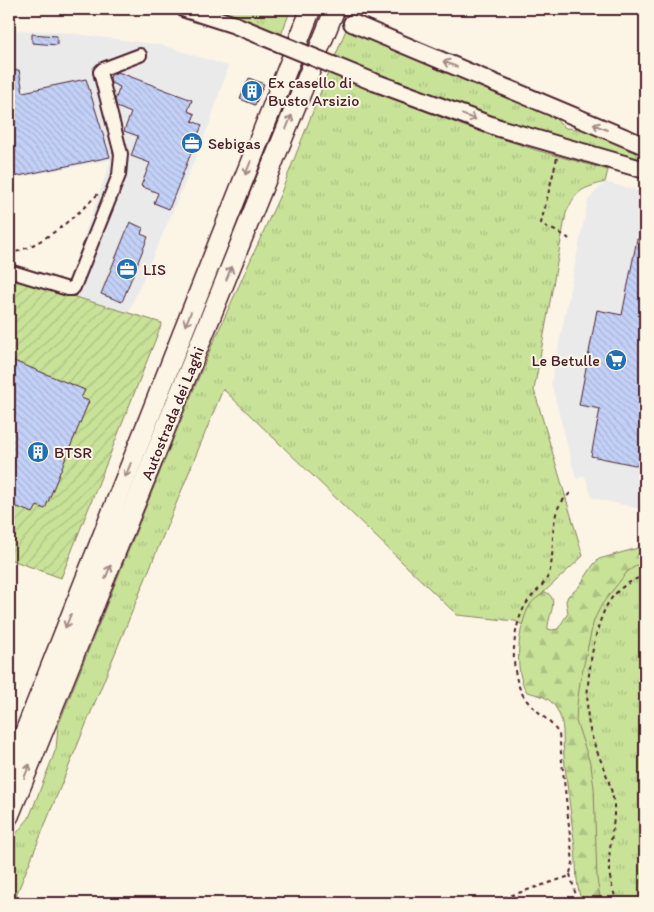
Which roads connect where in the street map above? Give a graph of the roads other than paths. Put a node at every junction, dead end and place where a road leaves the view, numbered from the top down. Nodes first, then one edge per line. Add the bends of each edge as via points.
1 (185, 9) edge
2 (312, 9) edge
3 (335, 9) edge
4 (352, 23) dead end
5 (140, 55) dead end
6 (645, 146) edge
7 (645, 170) edge
8 (9, 271) edge
9 (9, 772) edge
10 (9, 816) edge

1 -> 7 main road, bridge via 235,25 374,82 499,128
2 -> 9 highway, Autostrada dei Laghi
10 -> 3 highway, Autostrada dei Laghi
6 -> 4 main road
5 - 8 lane via 100,72 121,154 119,175 72,289

